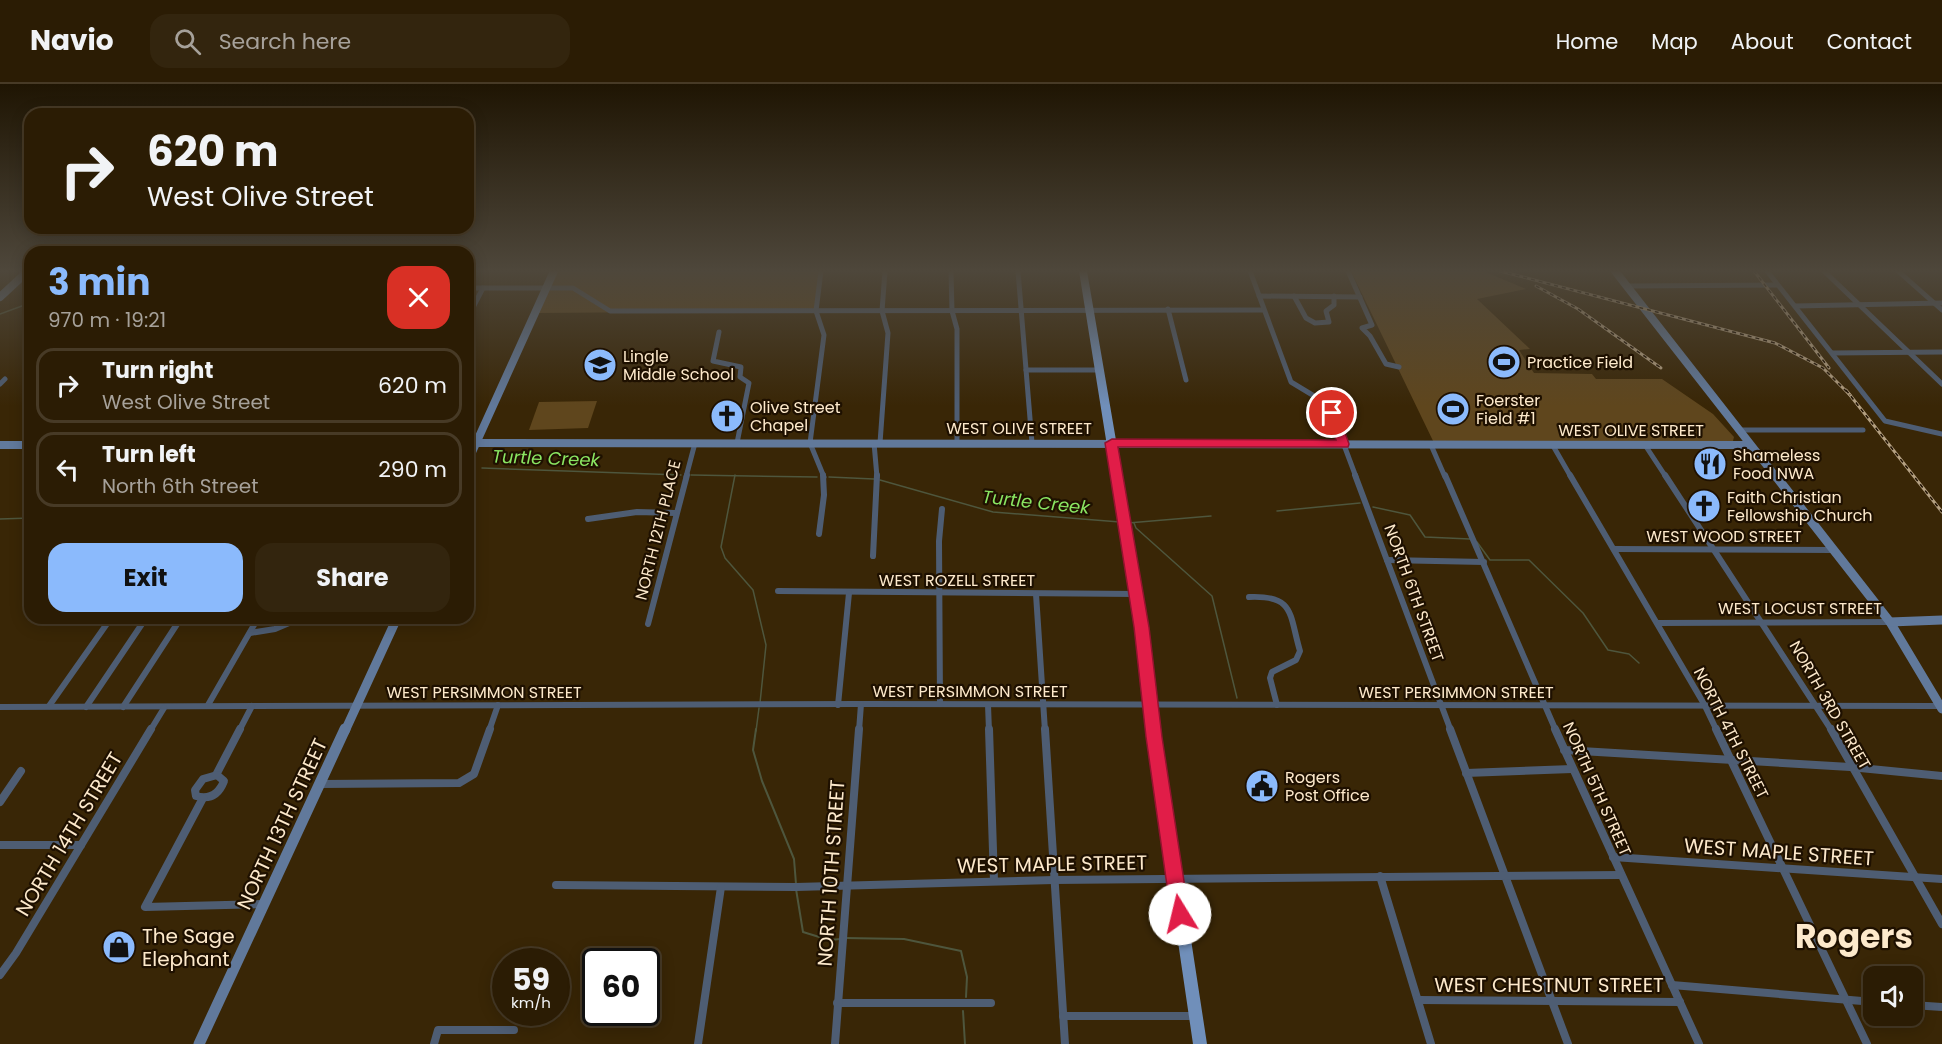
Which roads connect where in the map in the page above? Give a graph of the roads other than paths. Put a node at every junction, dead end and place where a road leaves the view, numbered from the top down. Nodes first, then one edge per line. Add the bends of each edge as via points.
1 (533, 316) edge
2 (818, 316) edge
3 (883, 316) edge
4 (953, 316) edge
5 (1021, 316) edge
6 (1091, 316) edge
7 (1170, 316) edge
8 (1266, 316) edge
9 (1303, 316) edge
10 (1327, 316) edge
11 (1368, 316) edge
12 (1649, 316) edge
13 (1803, 316) edge
14 (1871, 316) edge
15 (719, 332) dead end
16 (1909, 352) junction
17 (1942, 352) edge
18 (1832, 353) junction
19 (1399, 367) dead end
20 (1026, 370) junction
21 (1100, 370) junction
22 (1186, 380) dead end
23 (1942, 384) edge
24 (1737, 430) junction
25 (1863, 430) dead end
26 (1942, 434) edge
27 (474, 439) edge
28 (474, 443) edge
29 (694, 443) junction
30 (737, 443) junction
31 (810, 443) junction
32 (877, 443) junction
33 (957, 443) junction
34 (1032, 443) junction
35 (1112, 443) junction
36 (1343, 444) junction
37 (1552, 444) junction
38 (0, 445) edge
39 (24, 445) edge
40 (1431, 445) junction
41 (1645, 445) junction
42 (1749, 445) junction
43 (942, 509) dead end
44 (675, 513) junction
45 (588, 519) dead end
46 (819, 534) dead end
47 (1614, 549) junction
48 (1716, 550) junction
49 (1833, 550) junction
50 (873, 556) dead end
51 (1388, 560) junction
52 (1484, 562) junction
53 (778, 591) dead end
54 (849, 593) junction
55 (941, 594) junction
56 (1036, 594) junction
57 (1136, 594) junction
58 (1249, 597) dead end
59 (1942, 620) edge
60 (1890, 622) junction
61 (1658, 623) junction
62 (1765, 623) junction
63 (107, 624) edge
64 (142, 624) edge
65 (177, 624) edge
66 (255, 624) edge
67 (287, 624) edge
68 (394, 624) edge
69 (648, 624) dead end
70 (250, 633) junction
71 (861, 704) junction
72 (940, 704) junction
73 (1704, 704) junction
74 (208, 705) junction
75 (357, 705) junction
76 (498, 705) junction
77 (838, 705) junction
78 (988, 705) junction
79 (1043, 705) junction
80 (1150, 705) junction
81 (1276, 705) junction
82 (1546, 705) junction
83 (49, 706) junction
84 (252, 706) junction
85 (1441, 706) junction
86 (1818, 706) junction
87 (0, 707) edge
88 (86, 707) junction
89 (123, 707) junction
90 (164, 708) junction
91 (1941, 708) edge
92 (1564, 750) junction
93 (1731, 760) junction
94 (1850, 767) junction
95 (1572, 769) junction
96 (21, 771) dead end
97 (1466, 773) junction
98 (216, 775) junction
99 (1942, 776) edge
100 (320, 784) junction
101 (203, 798) junction
102 (0, 802) edge
103 (0, 845) edge
104 (81, 845) junction
105 (1613, 857) junction
106 (1783, 869) junction
107 (1504, 875) junction
108 (1621, 875) junction
109 (1380, 876) junction
110 (1915, 878) junction
111 (1174, 879) junction
112 (1942, 879) edge
113 (1053, 880) junction
114 (994, 881) junction
115 (846, 884) junction
116 (556, 885) dead end
117 (721, 887) junction
118 (264, 904) junction
119 (1942, 924) edge
120 (0, 975) edge
121 (1672, 985) junction
122 (1418, 1000) junction
123 (1847, 1000) junction
124 (1551, 1001) junction
125 (1863, 1001) edge
126 (991, 1002) dead end
127 (1680, 1002) junction
128 (837, 1003) junction
129 (1923, 1006) edge
130 (1942, 1007) edge
131 (1063, 1016) junction
132 (1195, 1016) junction
133 (514, 1030) dead end
134 (199, 1044) edge
135 (434, 1044) edge
136 (698, 1044) edge
137 (835, 1044) edge
138 (1065, 1044) edge
139 (1200, 1044) edge
140 (1431, 1044) edge
141 (1568, 1044) edge
142 (1700, 1044) edge
143 (1867, 1044) edge

1 - 27 main road
2 - 31 street via 824,335
3 - 32 street via 888,333
4 - 33 street via 957,329
5 - 20 street
6 - 21 main road
7 - 22 street
8 - 36 street, NORTH 6TH STREET via 1291,382 1329,405
9 - 10 street via 1307,322 1322,324 1329,322
11 - 19 street via 1372,325 1362,328 1386,364
12 - 24 main road
13 - 18 street
14 - 16 street
15 - 30 street via 713,361 737,364 741,367 740,377 749,383
16 - 17 street
16 - 18 street
16 - 23 street
18 - 26 street via 1885,421 1899,428 1931,428
20 - 21 street
20 - 34 street
21 - 35 main road
24 - 25 street
24 - 42 main road
28 - 29 main road, WEST OLIVE STREET
29 - 30 main road, WEST OLIVE STREET
29 - 44 street, NORTH 12TH PLACE
30 - 31 main road, WEST OLIVE STREET
31 - 32 main road, WEST OLIVE STREET
31 - 46 street via 825,481
32 - 33 main road, WEST OLIVE STREET
32 - 50 street
33 - 34 main road, WEST OLIVE STREET
34 - 35 main road, WEST OLIVE STREET
35 - 36 main road, WEST OLIVE STREET
35 - 57 main road
36 - 40 main road, WEST OLIVE STREET
36 - 51 street, NORTH 6TH STREET
37 - 40 main road, WEST OLIVE STREET
37 - 41 main road, WEST OLIVE STREET
37 - 47 street, NORTH 4TH STREET
38 - 39 main road
40 - 52 street, NORTH 5TH STREET
41 - 42 main road, WEST OLIVE STREET
41 - 48 street, NORTH 3RD STREET
42 - 49 main road
43 - 55 street
44 - 45 street via 637,512
44 - 69 street, NORTH 12TH PLACE
47 - 48 street, WEST WOOD STREET
47 - 61 street, NORTH 4TH STREET
48 - 49 street, WEST WOOD STREET
48 - 62 street, NORTH 3RD STREET
49 - 60 main road
51 - 52 street
51 - 85 street, NORTH 6TH STREET
52 - 82 street, NORTH 5TH STREET
53 - 54 street, WEST ROZELL STREET
54 - 55 street, WEST ROZELL STREET
54 - 77 street
55 - 56 street, WEST ROZELL STREET
55 - 72 street
56 - 57 street, WEST ROZELL STREET
56 - 79 street
57 - 80 main road
58 - 81 street via 1269,596 1287,606 1300,651 1296,660 1272,672
59 - 60 main road, WEST LOCUST STREET
60 - 62 street, WEST LOCUST STREET
60 - 91 main road
61 - 62 street, WEST LOCUST STREET
61 - 73 street, NORTH 4TH STREET
62 - 86 street, NORTH 3RD STREET
63 - 83 street
64 - 88 street
65 - 89 street
66 - 70 street
67 - 70 street
68 - 75 main road, NORTH 13TH STREET
70 - 74 street
71 - 72 street, WEST PERSIMMON STREET
71 - 77 street, WEST PERSIMMON STREET
71 - 115 street, NORTH 10TH STREET
72 - 78 street, WEST PERSIMMON STREET
73 - 82 street, WEST PERSIMMON STREET
73 - 86 street, WEST PERSIMMON STREET
73 - 93 street, NORTH 4TH STREET
74 - 84 street, WEST PERSIMMON STREET
74 - 90 street, WEST PERSIMMON STREET
75 - 76 street, WEST PERSIMMON STREET
75 - 84 street, WEST PERSIMMON STREET
75 - 100 main road, NORTH 13TH STREET
76 - 77 street, WEST PERSIMMON STREET
76 - 100 street via 474,774 459,783
78 - 79 street, WEST PERSIMMON STREET
78 - 114 street
79 - 80 street, WEST PERSIMMON STREET
79 - 113 street
80 - 81 street, WEST PERSIMMON STREET
80 - 111 main road
81 - 85 street, WEST PERSIMMON STREET
82 - 85 street, WEST PERSIMMON STREET
82 - 92 street, NORTH 5TH STREET
83 - 87 street, WEST PERSIMMON STREET
83 - 88 street, WEST PERSIMMON STREET
84 - 98 street
85 - 97 street, NORTH 6TH STREET
86 - 91 street, WEST PERSIMMON STREET
86 - 94 street, NORTH 3RD STREET
88 - 89 street, WEST PERSIMMON STREET
89 - 90 street, WEST PERSIMMON STREET
90 - 104 street, NORTH 14TH STREET
92 - 93 street
92 - 95 street, NORTH 5TH STREET
93 - 94 street
93 - 106 street, NORTH 4TH STREET
94 - 99 street
94 - 110 street, NORTH 3RD STREET
95 - 97 street
95 - 105 street, NORTH 5TH STREET
96 - 102 street
97 - 107 street, NORTH 6TH STREET
98 - 101 street via 196,786 195,794
98 - 101 street via 224,778 224,785 214,795
100 - 118 main road, NORTH 13TH STREET
101 - 118 street via 145,907
103 - 104 street
104 - 120 street, NORTH 14TH STREET
105 - 106 street, WEST MAPLE STREET
105 - 108 street, NORTH 5TH STREET
106 - 110 street, WEST MAPLE STREET
106 - 123 street, NORTH 4TH STREET
107 - 108 street, WEST MAPLE STREET
107 - 109 street, WEST MAPLE STREET
107 - 124 street, NORTH 6TH STREET
108 - 121 street, NORTH 5TH STREET
109 - 111 street, WEST MAPLE STREET
109 - 122 street
110 - 112 street, WEST MAPLE STREET
110 - 119 street, NORTH 3RD STREET
111 - 113 street, WEST MAPLE STREET
111 - 132 main road
113 - 114 street, WEST MAPLE STREET
113 - 131 street
114 - 115 street, WEST MAPLE STREET
115 - 117 street, WEST MAPLE STREET
115 - 128 street, NORTH 10TH STREET
116 - 117 street, WEST MAPLE STREET
117 - 136 street
118 - 134 main road, NORTH 13TH STREET
121 - 123 street, WEST CHESTNUT STREET
121 - 127 street, NORTH 5TH STREET
122 - 124 street, WEST CHESTNUT STREET
122 - 140 street
123 - 125 street, WEST CHESTNUT STREET
123 - 143 street, NORTH 4TH STREET
124 - 127 street, WEST CHESTNUT STREET
124 - 141 street, NORTH 6TH STREET
126 - 128 street
127 - 142 street, NORTH 5TH STREET
128 - 137 street, NORTH 10TH STREET
129 - 130 street
131 - 132 street
131 - 138 street
132 - 139 main road
133 - 135 street via 438,1030

